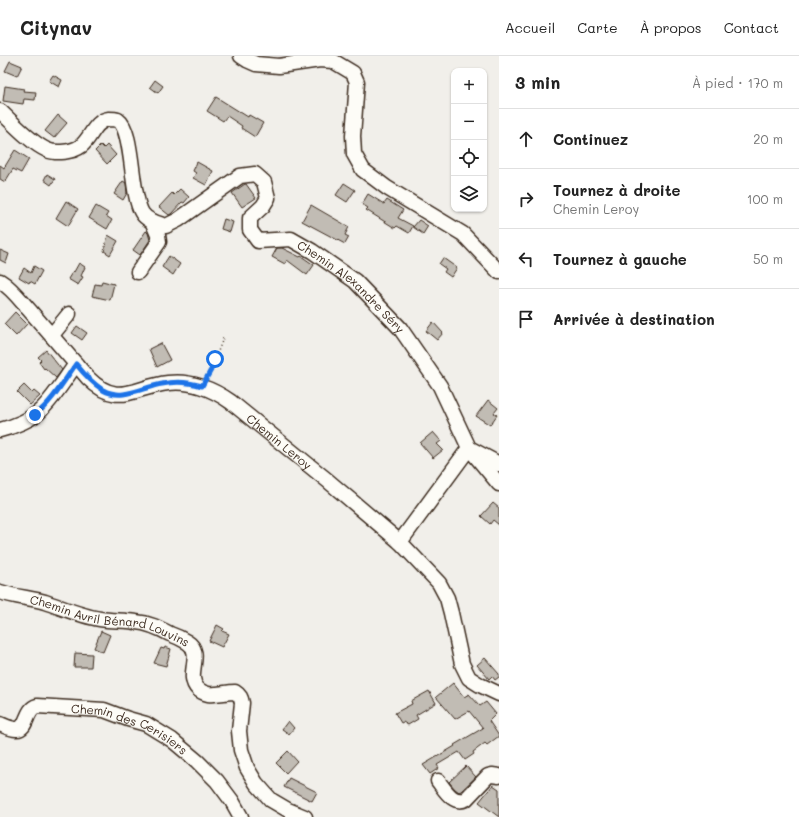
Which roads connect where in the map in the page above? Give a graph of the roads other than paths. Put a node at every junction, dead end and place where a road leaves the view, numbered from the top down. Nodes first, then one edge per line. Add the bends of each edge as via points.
1 (241, 56) edge
2 (0, 111) edge
3 (152, 222) junction
4 (138, 272) dead end
5 (499, 272) edge
6 (0, 280) edge
7 (0, 292) edge
8 (17, 296) junction
9 (69, 314) dead end
10 (52, 335) junction
11 (76, 364) junction
12 (0, 430) edge
13 (469, 448) junction
14 (499, 464) edge
15 (499, 484) edge
16 (400, 542) junction
17 (0, 592) edge
18 (499, 694) edge
19 (0, 724) edge
20 (499, 776) edge
21 (438, 782) dead end
22 (241, 817) edge
23 (305, 817) edge

1 - 5 street via 256,64 279,66 320,60 333,61 352,73 357,82 354,154 363,170 387,188 463,234
2 - 3 street via 36,143 47,150 62,152 82,146 100,122 118,120 127,137 138,202 143,214
3 - 4 street via 159,242
3 - 13 street, Chemin Alexandre Séry via 166,226 240,176 255,174 264,182 268,198 250,218 250,230 258,241 291,239 355,281 400,328 440,386
6 - 8 street, Chemin Leroy
7 - 8 street
8 - 10 street, Chemin Leroy
9 - 10 street
10 - 11 street, Chemin Leroy
11 - 12 street via 42,410
11 - 16 street, Chemin Leroy via 93,383 113,394 132,393 173,382 202,386 219,394
13 - 14 street
13 - 15 street
13 - 16 street
16 - 18 street, Chemin Leroy via 440,583 447,598 462,664 469,678
17 - 23 street, Chemin Avril Bénard Louvins via 100,619 151,625 188,642 195,653 195,686 201,692 209,694 235,692 241,698 241,750 256,783 271,800
19 - 22 street, Chemin des Cerisiers via 20,729 30,710 37,706 104,710 146,724 172,740 197,761 217,781
20 - 21 street via 488,776 462,801 455,800

